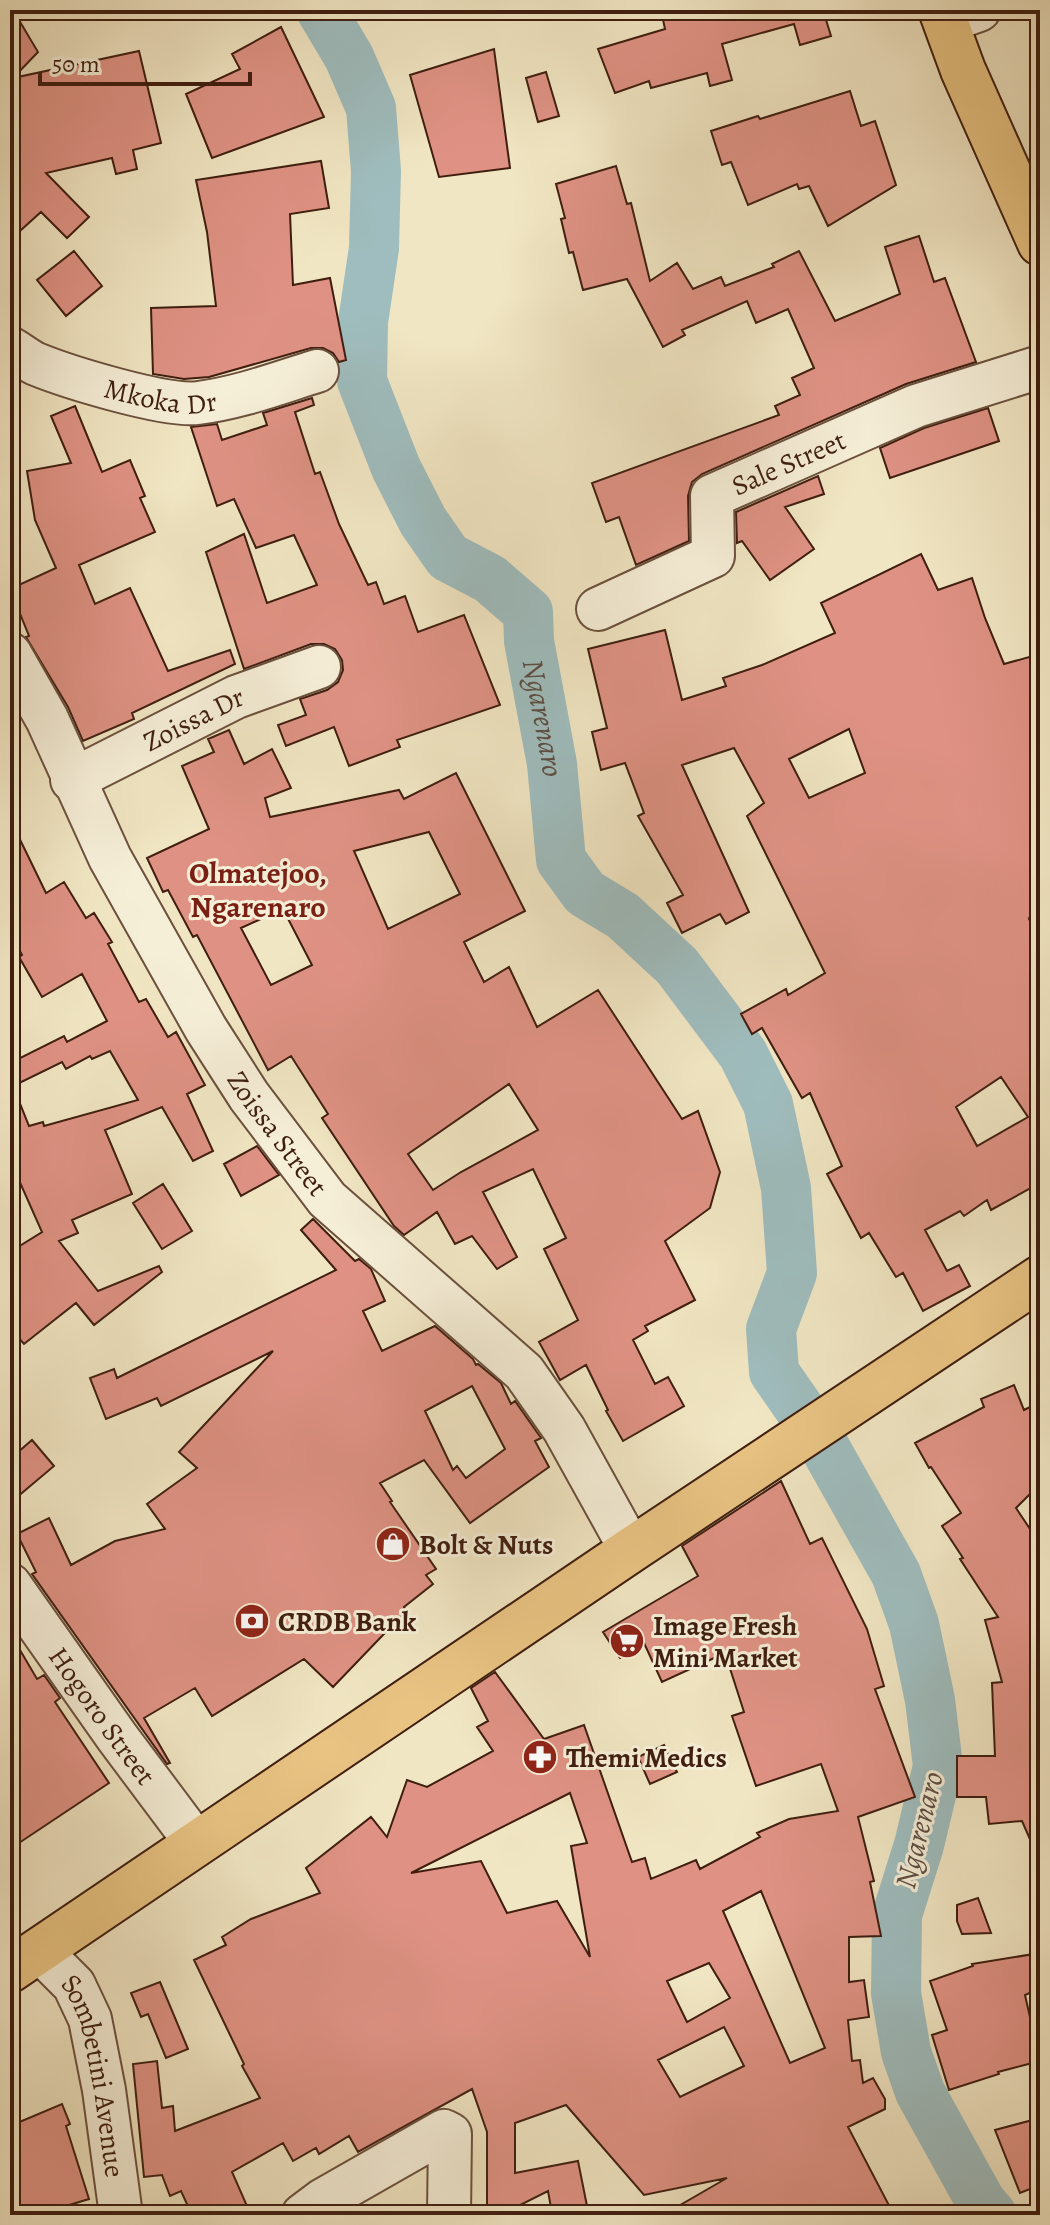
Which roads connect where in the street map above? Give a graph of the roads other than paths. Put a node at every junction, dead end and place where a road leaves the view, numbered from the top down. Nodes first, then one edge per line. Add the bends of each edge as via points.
1 (955, 14) edge
2 (1040, 243) edge
3 (10, 348) edge
4 (1040, 367) edge
5 (317, 371) dead end
6 (598, 609) dead end
7 (10, 654) edge
8 (319, 667) dead end
9 (72, 780) junction
10 (1040, 1278) edge
11 (631, 1550) junction
12 (10, 1585) edge
13 (197, 1844) junction
14 (20, 1961) edge
15 (121, 2215) edge
16 (303, 2215) edge
17 (449, 2215) edge

1 - 2 highway via 963,70
3 - 5 street, Mkoka Dr via 34,363 98,384 194,404
4 - 6 street, Sale Street via 916,406 712,496 713,556
7 - 9 street, Zoissa Street via 47,719
8 - 9 street, Zoissa Dr via 236,697
9 - 11 street, Zoissa Street via 206,1029 294,1159 338,1210 524,1372 564,1429
10 - 11 highway
11 - 13 highway
12 - 13 street, Hogoro Street
13 - 14 highway
14 - 15 street, Sombetini Avenue via 74,1985 90,2019
16 - 17 street via 444,2131 450,2134

